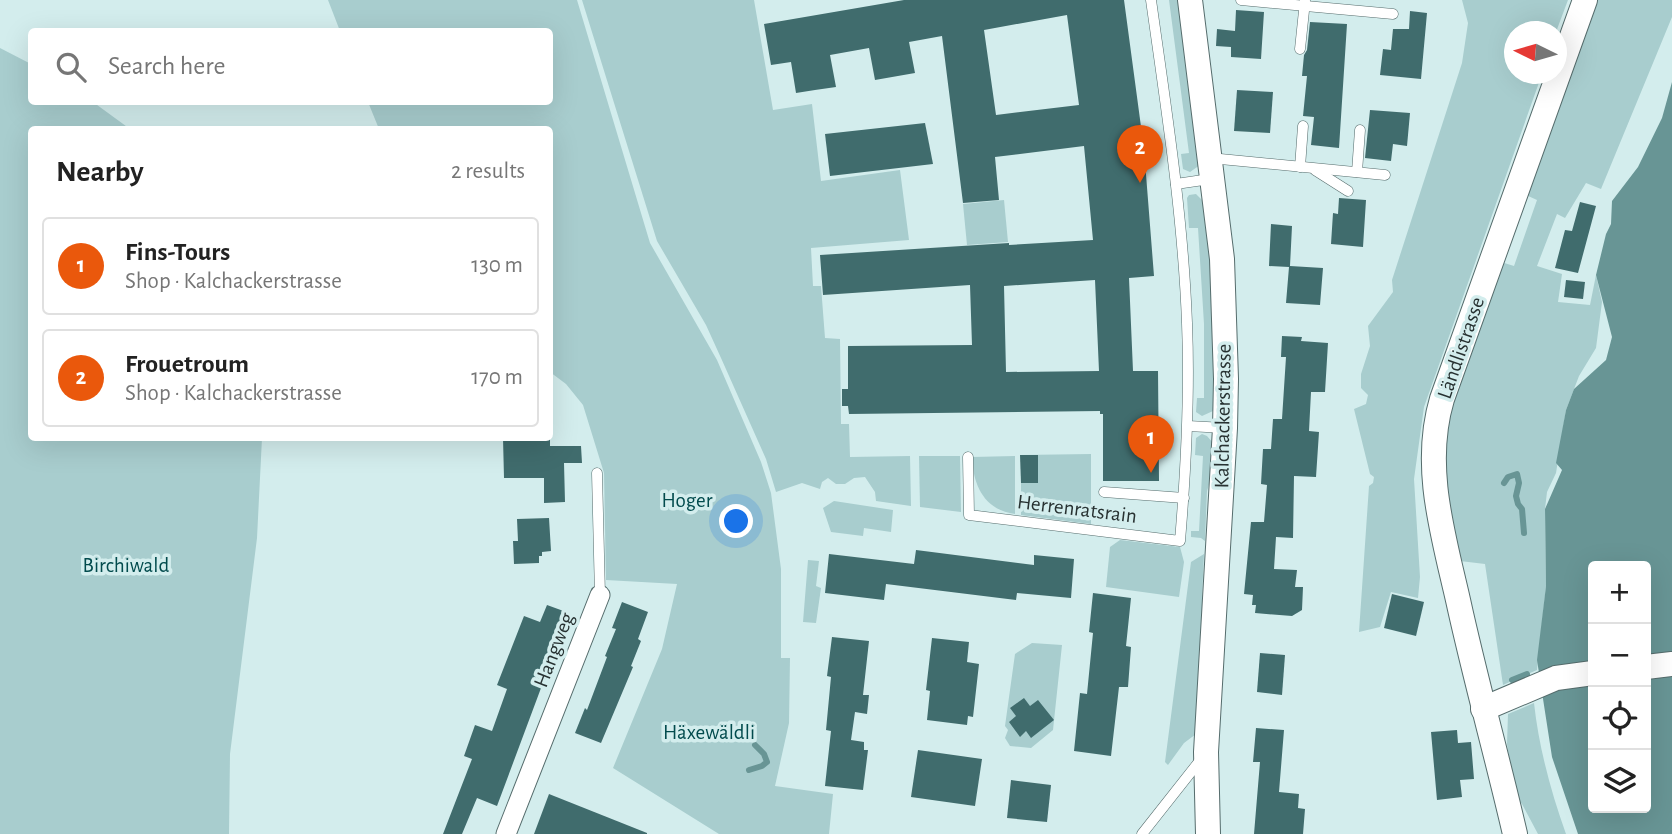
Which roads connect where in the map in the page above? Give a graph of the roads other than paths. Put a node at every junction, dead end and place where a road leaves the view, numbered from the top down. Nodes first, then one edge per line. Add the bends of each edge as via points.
1 (1151, 0) edge
2 (1190, 0) edge
3 (1241, 0) edge
4 (1585, 0) edge
5 (1305, 3) edge
6 (1393, 14) dead end
7 (1300, 48) dead end
8 (1303, 126) dead end
9 (1360, 130) dead end
10 (1300, 167) junction
11 (1312, 168) junction
12 (1211, 169) junction
13 (1357, 172) junction
14 (1385, 175) dead end
15 (1176, 184) junction
16 (1348, 191) dead end
17 (1188, 426) junction
18 (1225, 428) junction
19 (968, 457) dead end
20 (597, 474) dead end
21 (1104, 492) dead end
22 (1184, 498) junction
23 (600, 595) joint
24 (1672, 664) edge
25 (1651, 666) edge
26 (1588, 674) edge
27 (1483, 709) junction
28 (1206, 752) junction
29 (506, 834) edge
30 (1142, 834) edge
31 (1208, 834) edge
32 (1515, 834) edge

1 - 15 lane
2 - 12 street, Kalchackerstrasse
3 - 5 lane
4 - 27 street, Ländlistrasse via 1442,399 1435,433 1437,500
5 - 6 lane
5 - 7 lane
8 - 10 lane
9 - 13 lane
10 - 11 lane
10 - 12 lane
11 - 13 lane
11 - 16 lane
12 - 15 lane
12 - 18 street, Kalchackerstrasse via 1222,259
13 - 14 lane
15 - 17 lane via 1187,325
17 - 18 lane
17 - 22 lane
18 - 28 street, Kalchackerstrasse
19 - 22 lane, Herrenratsrain via 969,515 1180,541
20 - 23 lane, Hangweg
21 - 22 lane
23 - 29 street, Hangweg
24 - 25 street
26 - 27 street via 1556,678
27 - 32 street, Ländlistrasse
28 - 30 lane
28 - 31 street, Kalchackerstrasse

